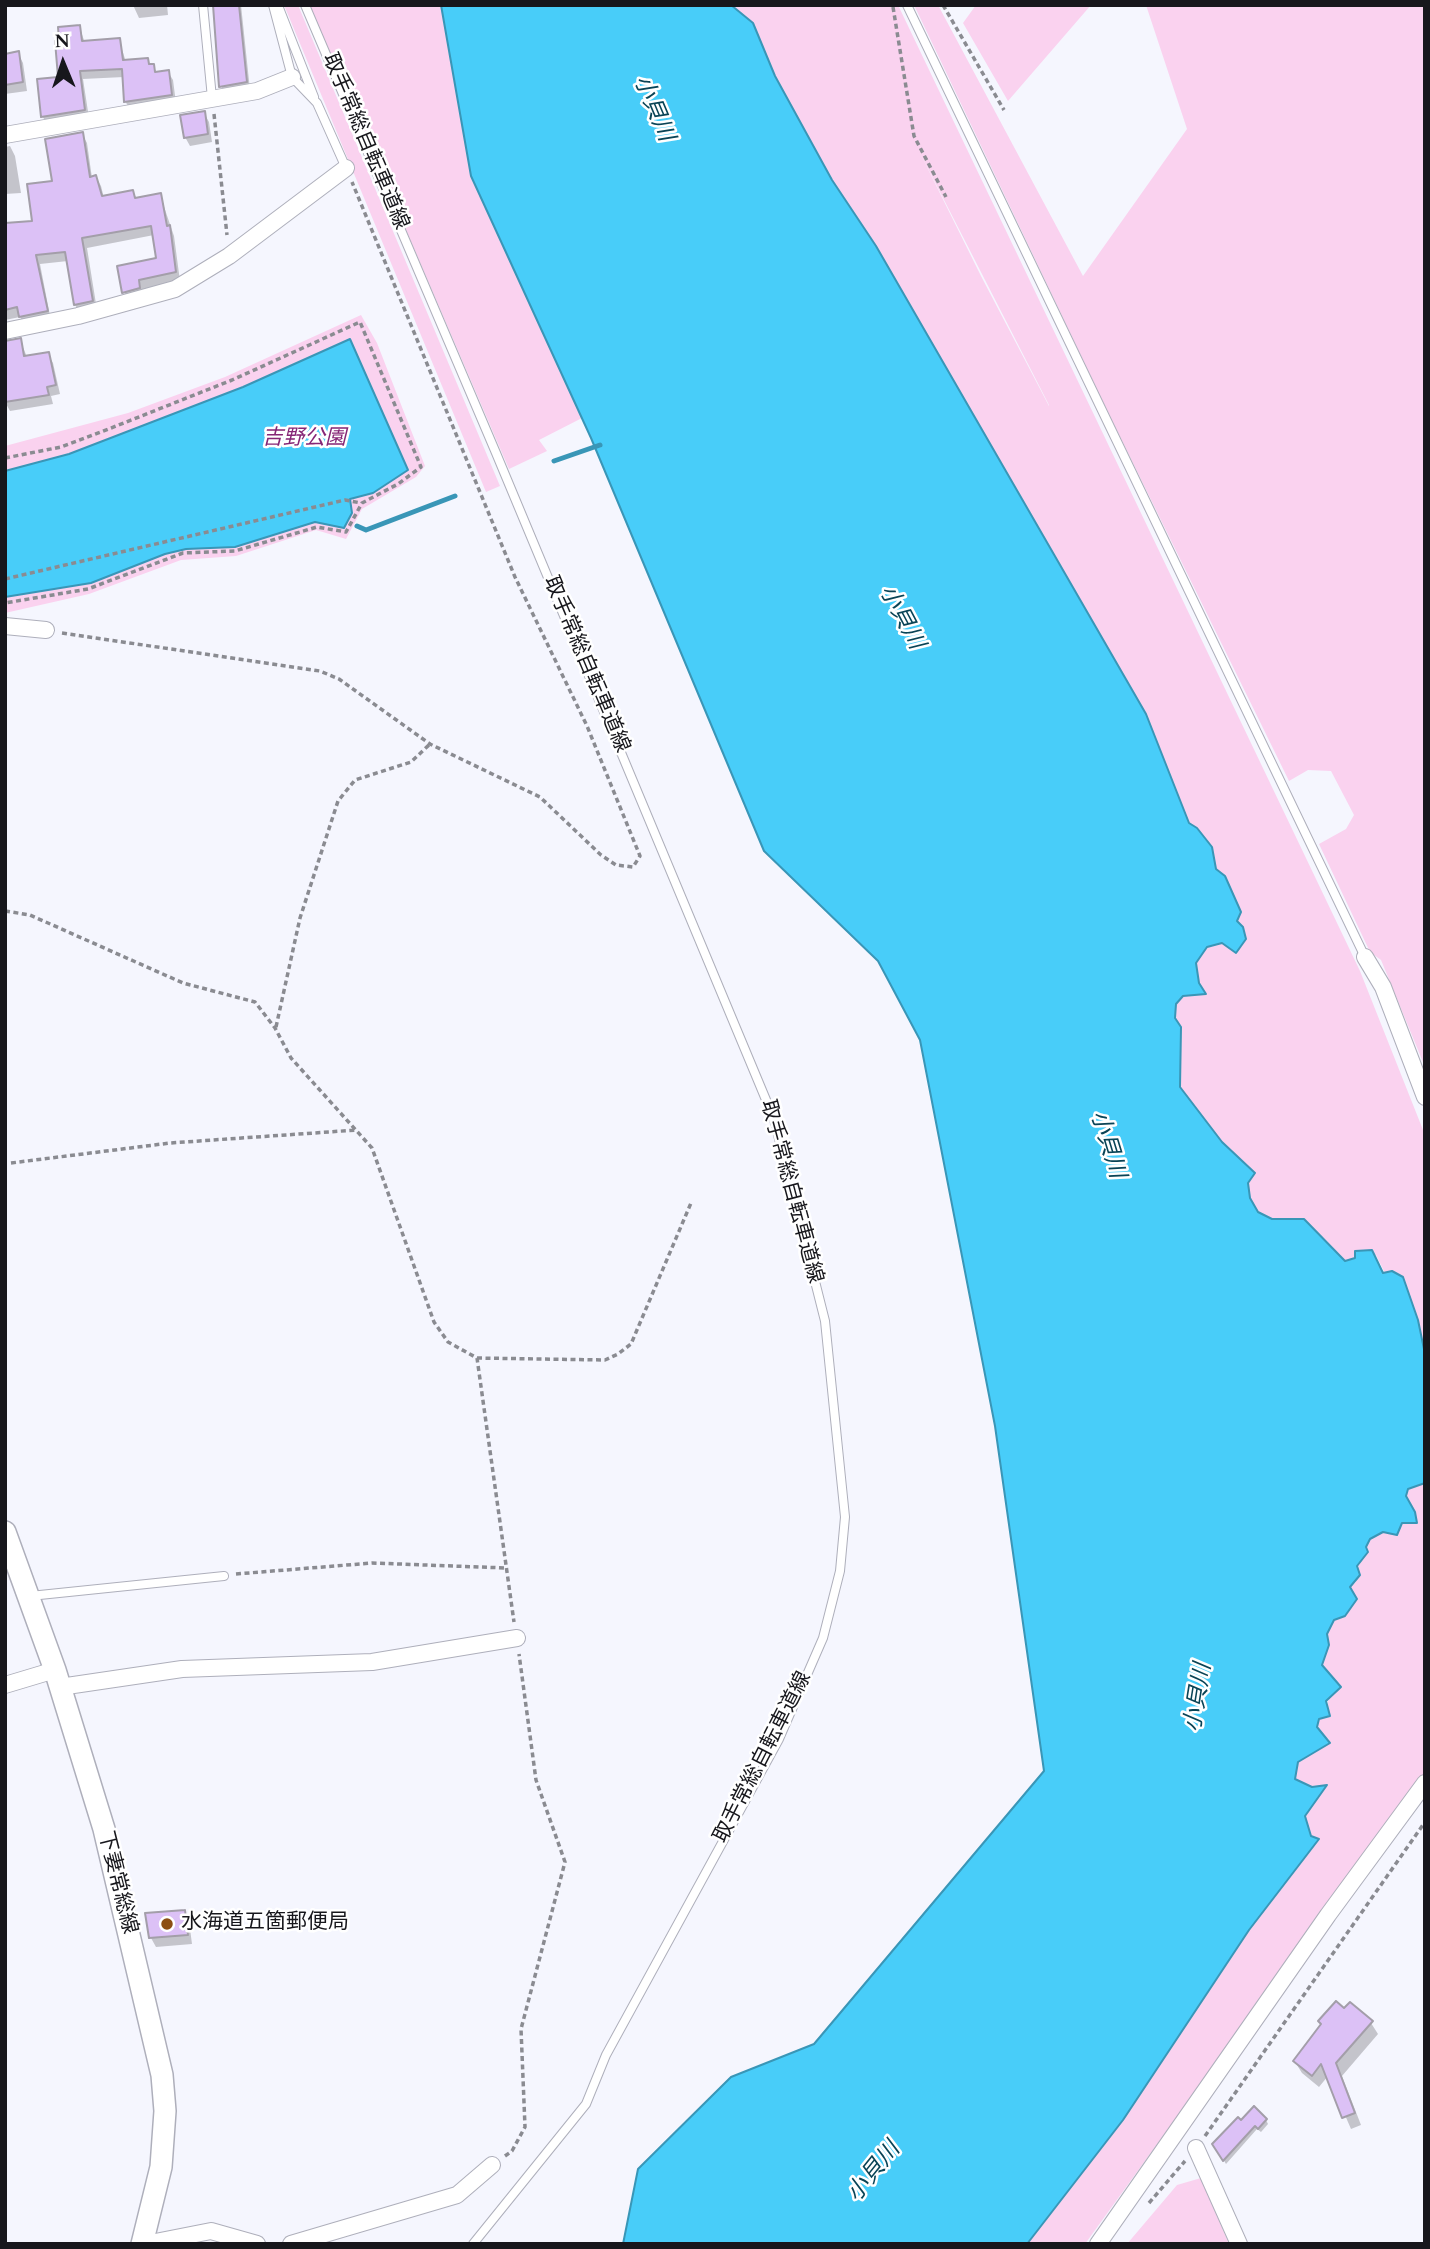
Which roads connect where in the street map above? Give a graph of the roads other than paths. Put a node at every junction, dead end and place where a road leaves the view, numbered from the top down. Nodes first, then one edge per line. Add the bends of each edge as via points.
1 (203, 5) edge
2 (275, 5) edge
3 (305, 5) edge
4 (907, 5) edge
5 (292, 77) junction
6 (212, 98) junction
7 (317, 103) junction
8 (5, 135) edge
9 (346, 169) joint
10 (5, 331) edge
11 (5, 626) edge
12 (46, 630) road end
13 (1366, 957) joint
14 (1425, 1097) edge
15 (5, 1532) edge
16 (224, 1576) road end
17 (30, 1596) junction
18 (517, 1638) road end
19 (57, 1679) junction
20 (5, 1685) edge
21 (1425, 1783) edge
22 (1196, 2148) road end
23 (492, 2165) road end
24 (144, 2244) edge
25 (257, 2244) edge
26 (291, 2244) edge
27 (473, 2244) edge
28 (1098, 2244) edge
29 (1239, 2244) edge

1 - 6 lane
2 - 5 lane
2 - 7 lane
3 - 27 lane, 取手常総自転車道線 via 774,1119 825,1321 845,1517 839,1571 823,1639 779,1740 606,2055 586,2104
4 - 13 lane
5 - 6 street via 257,91
5 - 7 lane
6 - 8 street
7 - 9 lane
9 - 10 street via 229,256 174,289
11 - 12 street
13 - 14 street via 1383,987
15 - 17 main road, 下妻常総線
16 - 17 lane
17 - 19 main road, 下妻常総線
18 - 19 street via 372,1662
19 - 20 street
19 - 24 main road, 下妻常総線 via 104,1829 162,2075 161,2167
21 - 28 street
22 - 29 street
23 - 26 street via 457,2195
24 - 25 street via 211,2231

